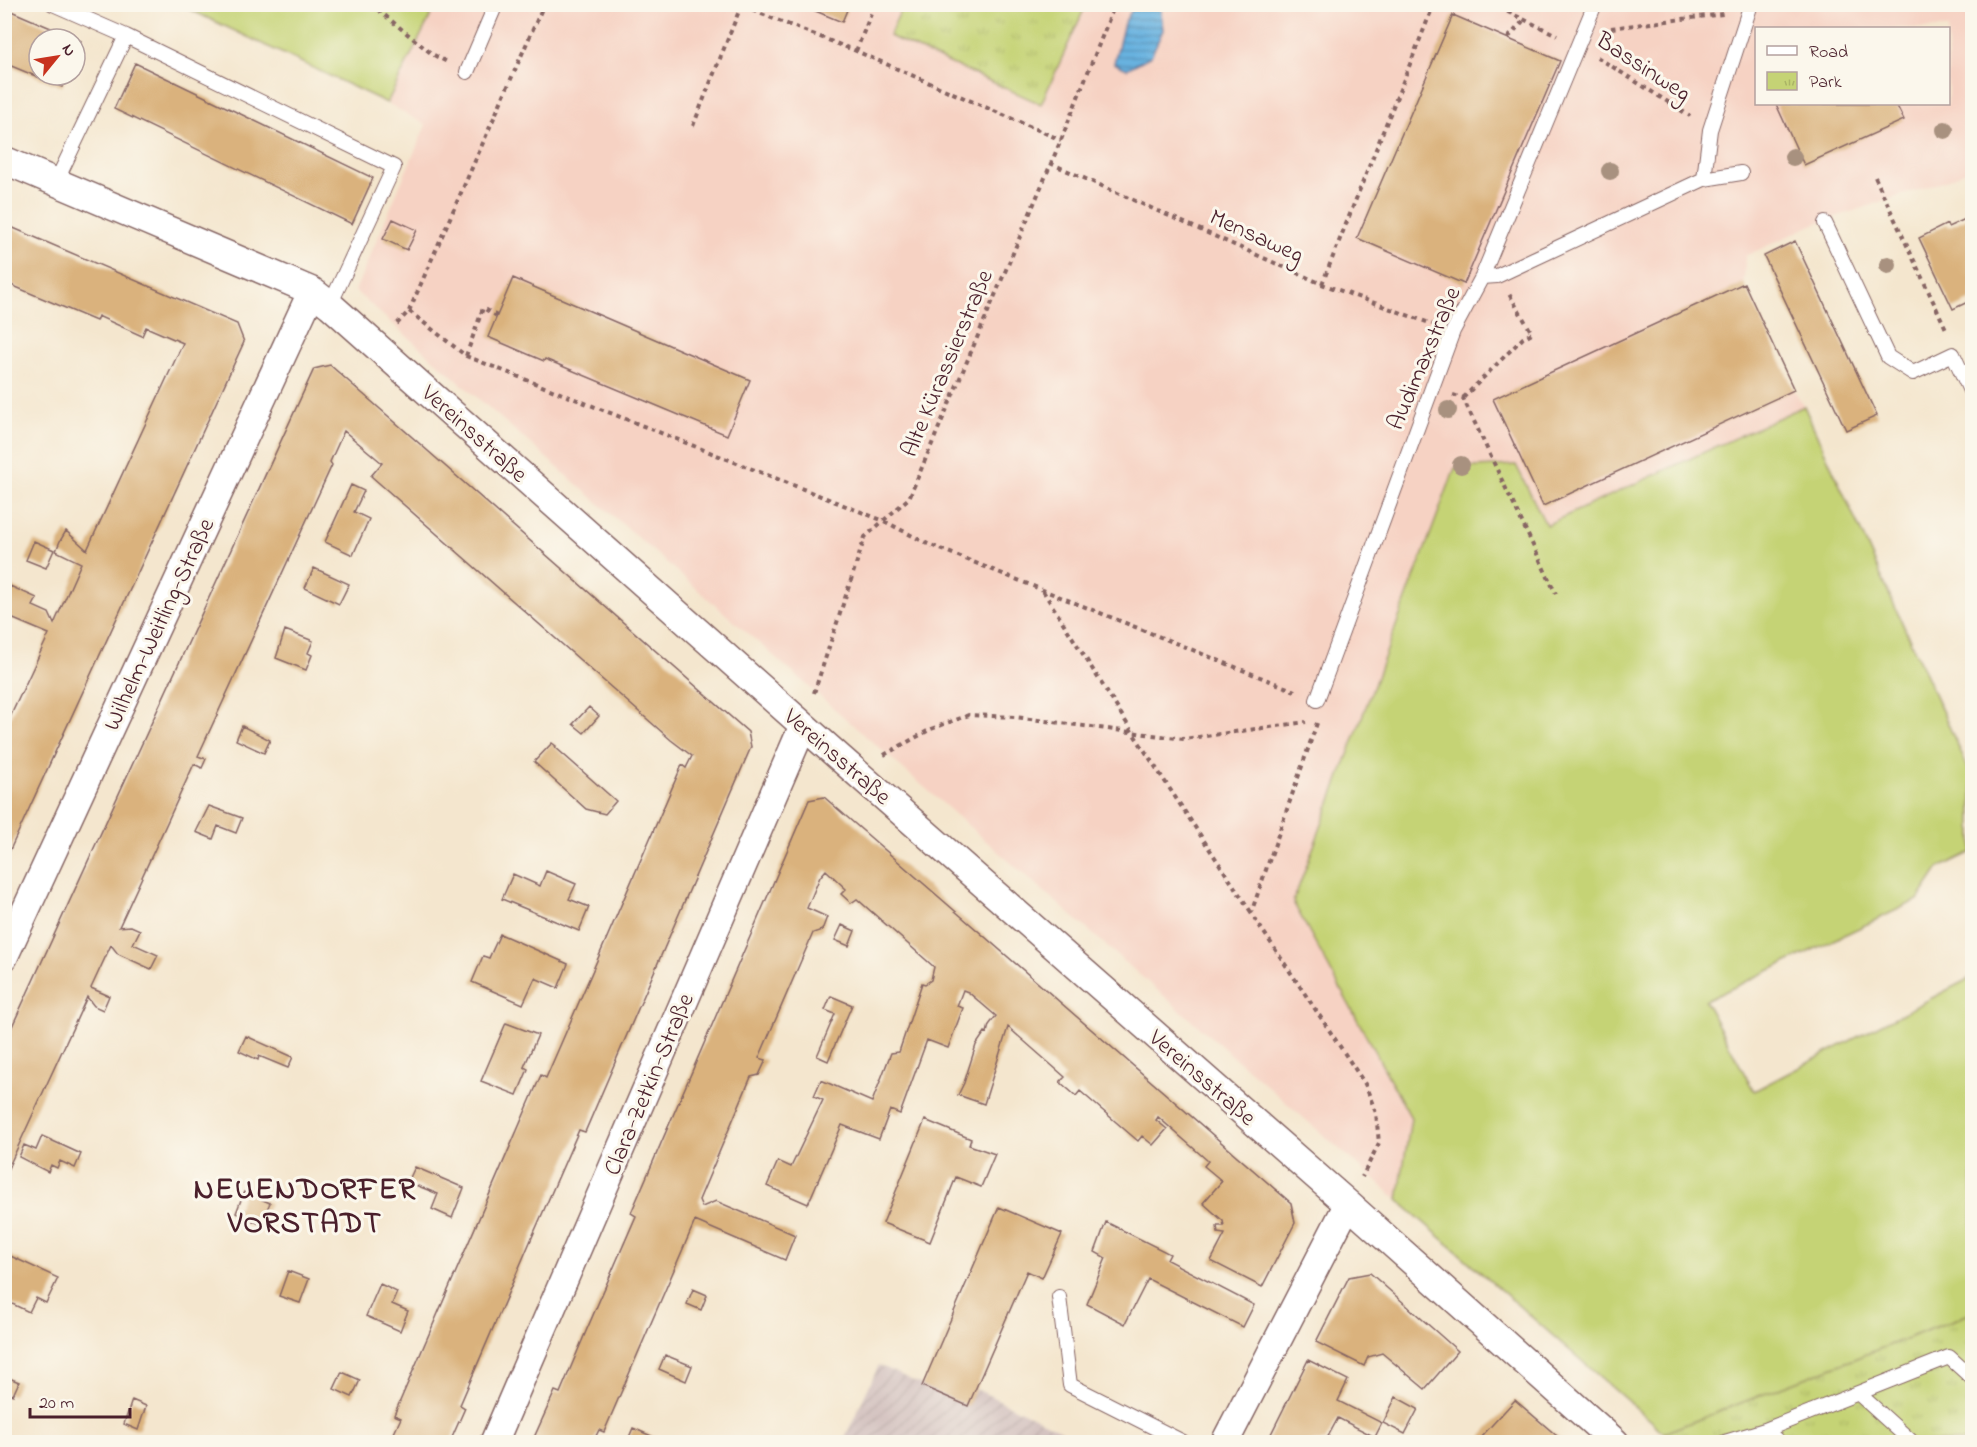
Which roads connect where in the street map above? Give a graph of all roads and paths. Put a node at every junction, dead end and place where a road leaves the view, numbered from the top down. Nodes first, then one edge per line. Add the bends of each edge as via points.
1 (53, 4) edge
2 (371, 4) edge
3 (496, 4) edge
4 (544, 4) edge
5 (875, 4) edge
6 (1115, 4) edge
7 (1434, 4) edge
8 (1491, 4) edge
9 (1594, 4) edge
10 (739, 5) edge
11 (1750, 8) edge
12 (1524, 20) junction
13 (1584, 32) junction
14 (126, 36) junction
15 (1508, 38) dead end
16 (1579, 45) junction
17 (856, 51) junction
18 (467, 72) joint
19 (693, 126) dead end
20 (1710, 130) junction
21 (1061, 140) junction
22 (4, 160) edge
23 (1050, 163) junction
24 (1741, 173) dead end
25 (1875, 177) dead end
26 (1704, 178) junction
27 (56, 182) junction
28 (1825, 223) dead end
29 (1497, 276) junction
30 (1482, 277) junction
31 (1322, 284) junction
32 (321, 298) junction
33 (409, 311) junction
34 (498, 316) dead end
35 (1453, 331) junction
36 (377, 346) junction
37 (1953, 354) junction
38 (466, 356) junction
39 (1431, 389) junction
40 (1972, 395) edge
41 (1463, 398) junction
42 (884, 521) junction
43 (1042, 590) junction
44 (1556, 594) dead end
45 (1317, 700) joint
46 (803, 726) junction
47 (1133, 733) junction
48 (855, 771) junction
49 (1251, 913) junction
50 (4, 957) edge
51 (1348, 1204) junction
52 (1059, 1297) dead end
53 (1972, 1378) edge
54 (1858, 1393) junction
55 (1765, 1430) junction
56 (1609, 1440) edge
57 (494, 1443) edge
58 (1183, 1443) edge
59 (1225, 1443) edge
60 (1725, 1443) edge
61 (1779, 1443) edge
62 (1912, 1443) edge

1 - 14 lane
2 - 18 path via 432,54
3 - 18 lane
4 - 33 path
5 - 17 path
6 - 21 path, Alte Kürassierstraße
7 - 31 path
8 - 12 path, Bassinweg
9 - 13 lane, Audimaxstraße
10 - 17 path
10 - 19 path
11 - 13 path
11 - 20 lane
12 - 15 path
12 - 16 path, Bassinweg
13 - 16 lane, Audimaxstraße
14 - 27 lane
14 - 32 lane via 394,167
16 - 20 path, Bassinweg
16 - 30 lane, Audimaxstraße
17 - 21 path
20 - 26 lane
21 - 23 path, Alte Kürassierstraße
22 - 27 street, Vereinsstraße
23 - 31 path, Mensaweg
23 - 42 path, Alte Kürassierstraße via 909,498
24 - 26 lane
25 - 37 path via 1953,345
26 - 29 lane
27 - 32 street, Vereinsstraße
28 - 37 lane via 1888,357 1913,373
29 - 30 lane
29 - 41 path via 1532,333
30 - 35 lane, Audimaxstraße
31 - 35 path, Mensaweg
32 - 36 street, Vereinsstraße
32 - 50 street, Wilhelm-Weitling-Straße
33 - 36 path
33 - 38 path
34 - 38 path via 483,308
35 - 39 lane, Audimaxstraße
36 - 46 street, Vereinsstraße
37 - 40 lane
38 - 42 path
39 - 41 path
39 - 45 lane, Audimaxstraße
41 - 44 path
42 - 43 path via 928,544
42 - 46 path, Alte Kürassierstraße via 865,537
43 - 45 path
43 - 47 path
46 - 48 street, Vereinsstraße
46 - 57 street, Clara-Zetkin-Straße
47 - 48 path via 1015,717 969,715 931,729
47 - 49 path
47 - 49 path via 1184,739 1318,720
48 - 51 street, Vereinsstraße
49 - 51 path via 1365,1084 1376,1113 1380,1143
51 - 56 street, Vereinsstraße
51 - 59 street
52 - 58 lane via 1070,1385
53 - 54 lane via 1949,1357
54 - 55 lane
54 - 62 lane
55 - 60 lane
55 - 61 lane

